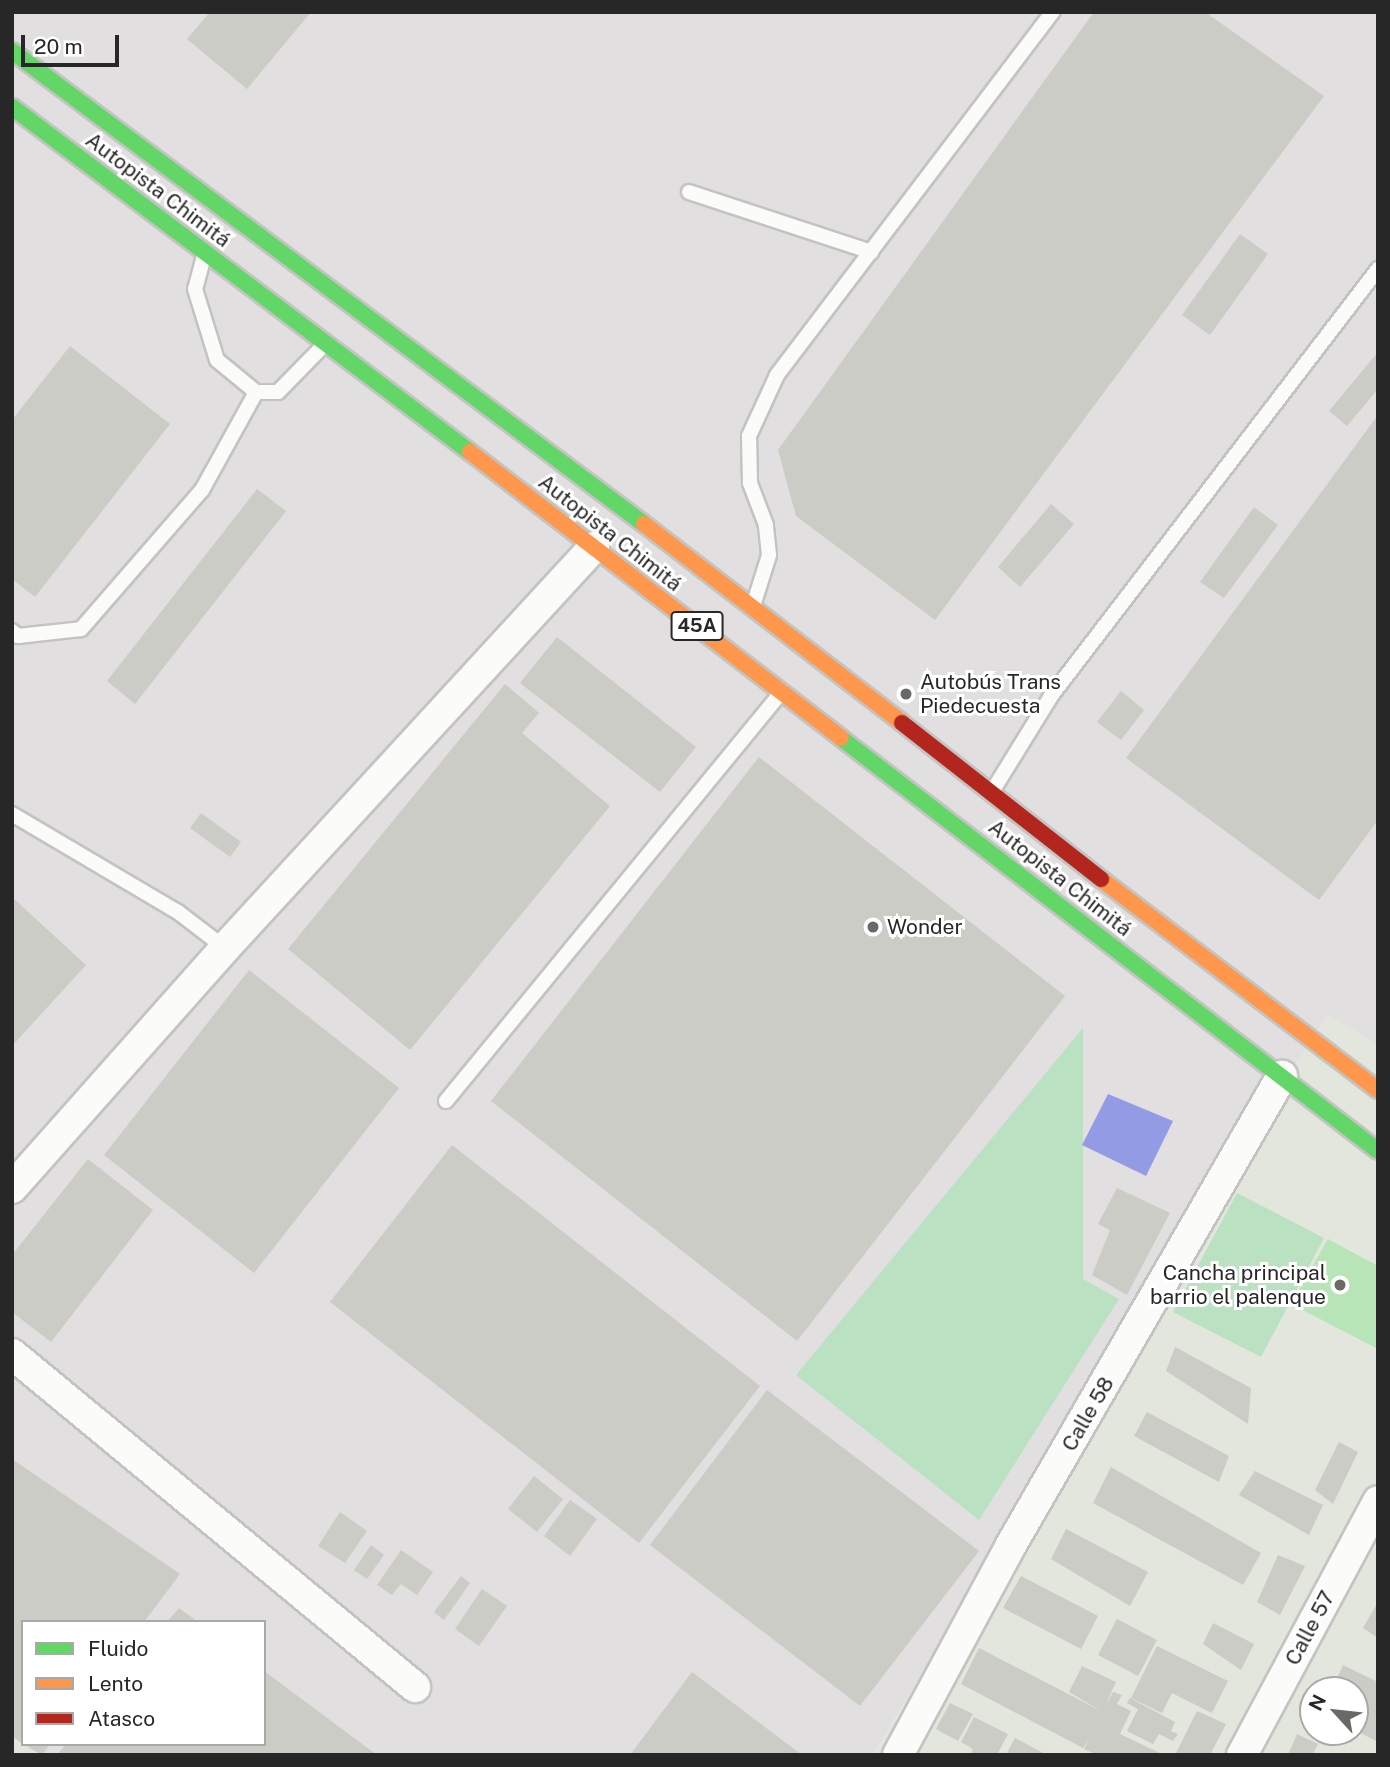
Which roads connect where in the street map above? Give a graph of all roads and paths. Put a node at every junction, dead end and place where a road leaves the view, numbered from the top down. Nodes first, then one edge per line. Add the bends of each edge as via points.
1 (1053, 12) edge
2 (12, 51) edge
3 (12, 107) edge
4 (689, 192) dead end
5 (205, 252) junction
6 (871, 252) junction
7 (1378, 269) edge
8 (326, 342) junction
9 (256, 392) junction
10 (594, 547) junction
11 (753, 606) junction
12 (12, 631) edge
13 (782, 691) junction
14 (992, 790) junction
15 (12, 814) edge
16 (225, 948) junction
17 (1282, 1076) junction
18 (1378, 1090) edge
19 (446, 1101) dead end
20 (1378, 1151) edge
21 (12, 1188) edge
22 (12, 1354) edge
23 (1378, 1501) edge
24 (415, 1687) dead end
25 (898, 1755) edge
26 (1242, 1755) edge

1 - 6 lane
2 - 11 highway, Autopista Chimitá / 45A
3 - 5 highway, Autopista Chimitá / 45A
4 - 6 lane
5 - 8 highway, Autopista Chimitá / 45A
5 - 9 lane via 195,289 217,360
6 - 11 lane via 777,375 749,436 750,483 766,525 769,555
7 - 14 lane via 1051,696
8 - 9 lane via 278,392
8 - 10 highway, Autopista Chimitá / 45A
9 - 12 lane via 202,490 81,629 18,636
10 - 13 highway, Autopista Chimitá / 45A
10 - 16 street
11 - 14 highway, Autopista Chimitá / 45A
13 - 17 highway, Autopista Chimitá / 45A
13 - 19 lane
14 - 18 highway, Autopista Chimitá / 45A via 1182,943
15 - 16 lane via 178,912
16 - 21 street
17 - 20 highway, Autopista Chimitá / 45A
17 - 25 street, Calle 58 via 1011,1545
22 - 24 street
23 - 26 street, Calle 57

